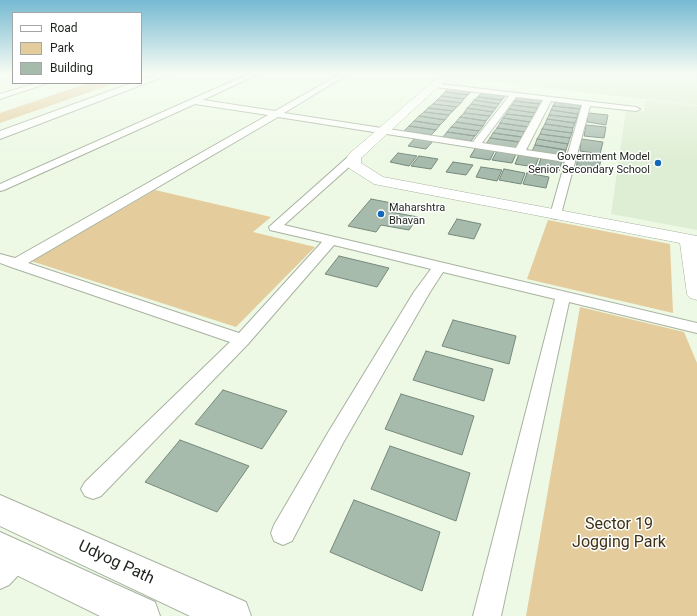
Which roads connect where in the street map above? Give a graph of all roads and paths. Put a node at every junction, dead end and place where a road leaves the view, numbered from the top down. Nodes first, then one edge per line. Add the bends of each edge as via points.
1 (75, 102) edge
2 (91, 102) edge
3 (192, 102) edge
4 (199, 102) edge
5 (297, 102) edge
6 (416, 102) edge
7 (509, 102) edge
8 (547, 102) edge
9 (575, 102) edge
10 (587, 103) junction
11 (636, 109) dead end
12 (277, 113) junction
13 (0, 128) edge
14 (385, 130) junction
15 (0, 135) edge
16 (476, 144) junction
17 (520, 152) junction
18 (354, 157) junction
19 (572, 160) junction
20 (0, 188) edge
21 (556, 215) junction
22 (331, 241) junction
23 (693, 241) edge
24 (0, 258) edge
25 (16, 264) junction
26 (439, 267) junction
27 (697, 294) edge
28 (562, 296) junction
29 (697, 328) edge
30 (242, 340) junction
31 (93, 488) dead end
32 (0, 510) edge
33 (283, 533) dead end
34 (6, 560) edge
35 (141, 616) edge
36 (232, 616) edge
37 (487, 616) edge

1 - 13 main road
2 - 15 main road
3 - 20 street
4 - 12 street
5 - 12 street
6 - 14 street
7 - 16 street
8 - 17 street
9 - 10 street
10 - 11 street
10 - 19 street
12 - 14 street
12 - 25 street
14 - 16 street
14 - 18 street
16 - 17 street
17 - 19 street
18 - 21 street via 354,165 379,180
18 - 22 street via 275,227
19 - 21 street
21 - 23 street
22 - 26 street
22 - 30 street
23 - 27 street
24 - 25 street
25 - 30 street
26 - 28 street
26 - 33 street via 336,437
28 - 29 street
28 - 37 street
30 - 31 street
32 - 36 main road, Udyog Path
34 - 35 main road

